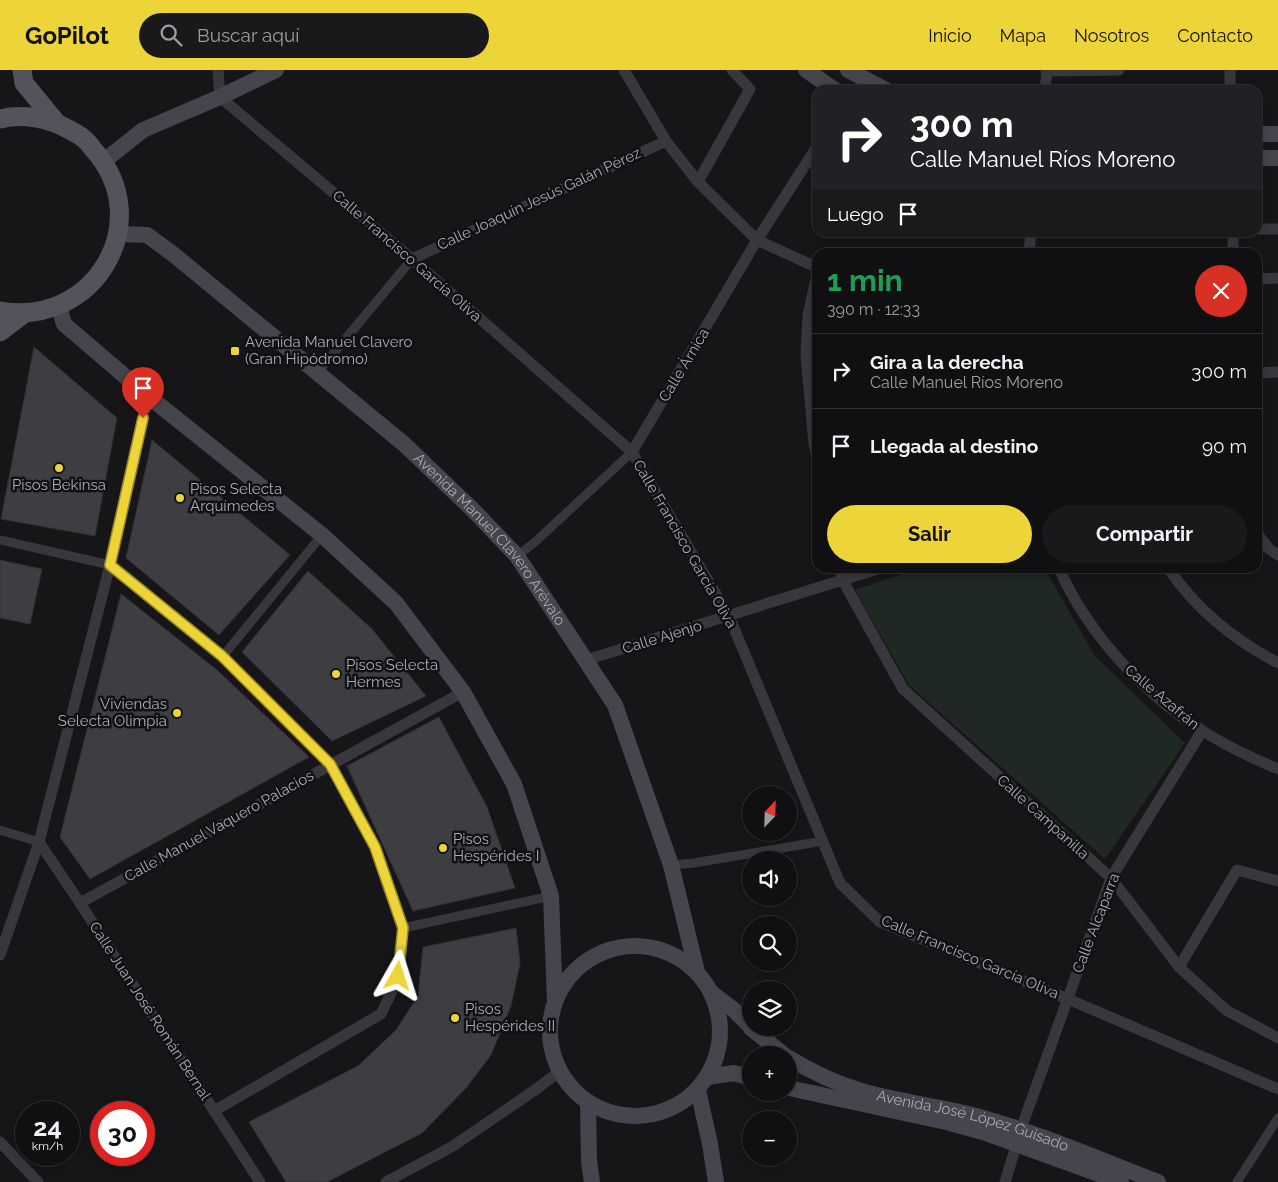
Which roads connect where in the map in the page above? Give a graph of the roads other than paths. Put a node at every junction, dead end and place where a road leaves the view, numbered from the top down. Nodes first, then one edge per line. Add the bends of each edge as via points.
1 (22, 70) edge
2 (218, 70) edge
3 (276, 70) edge
4 (624, 70) edge
5 (732, 70) edge
6 (806, 70) edge
7 (1047, 70) edge
8 (1119, 70) edge
9 (1230, 70) edge
10 (856, 72) edge
11 (828, 85) edge
12 (878, 85) edge
13 (1046, 85) edge
14 (1230, 85) edge
15 (220, 97) junction
16 (0, 119) edge
17 (56, 122) junction
18 (1262, 134) edge
19 (1278, 134) edge
20 (666, 141) junction
21 (1262, 158) edge
22 (1278, 158) edge
23 (104, 161) junction
24 (812, 165) edge
25 (698, 182) junction
26 (1278, 229) edge
27 (1262, 230) edge
28 (118, 234) junction
29 (758, 240) junction
30 (412, 259) junction
31 (812, 266) edge
32 (1278, 278) edge
33 (1262, 279) edge
34 (812, 297) edge
35 (59, 306) junction
36 (0, 311) edge
37 (25, 313) junction
38 (0, 332) edge
39 (812, 355) edge
40 (1278, 372) edge
41 (317, 373) junction
42 (1262, 373) edge
43 (148, 396) junction
44 (632, 452) junction
45 (322, 535) junction
46 (0, 540) edge
47 (1262, 540) edge
48 (1278, 555) edge
49 (517, 556) junction
50 (110, 565) junction
51 (841, 573) edge
52 (1061, 573) edge
53 (1172, 573) edge
54 (730, 616) junction
55 (222, 656) junction
56 (586, 660) junction
57 (1278, 663) edge
58 (463, 692) junction
59 (1202, 731) junction
60 (330, 764) junction
61 (1278, 768) edge
62 (0, 830) edge
63 (823, 841) junction
64 (39, 842) junction
65 (671, 865) junction
66 (1111, 878) junction
67 (1278, 881) edge
68 (551, 896) junction
69 (80, 902) junction
70 (403, 928) junction
71 (0, 955) edge
72 (1179, 967) junction
73 (697, 972) junction
74 (712, 993) junction
75 (1068, 999) junction
76 (555, 1002) junction
77 (742, 1018) edge
78 (762, 1036) edge
79 (1278, 1038) edge
80 (773, 1046) edge
81 (797, 1063) edge
82 (560, 1071) junction
83 (742, 1075) edge
84 (703, 1083) junction
85 (1278, 1089) edge
86 (797, 1090) edge
87 (588, 1102) junction
88 (214, 1111) junction
89 (1278, 1118) edge
90 (1020, 1136) junction
91 (0, 1142) edge
92 (38, 1182) edge
93 (260, 1182) edge
94 (386, 1182) edge
95 (592, 1182) edge
96 (716, 1182) edge
97 (1005, 1182) edge
98 (1121, 1182) edge
99 (1158, 1182) edge
100 (1237, 1182) edge

1 - 17 main road via 24,83
2 - 15 street
3 - 15 main road
4 - 20 street
5 - 25 street via 750,90
6 - 11 main road
7 - 8 street
7 - 13 street
9 - 14 street
10 - 12 main road
15 - 23 main road via 143,130
15 - 30 street, Calle Francisco García Oliva
16 - 17 main road via 9,116
17 - 23 main road via 83,138
18 - 19 main road
20 - 25 street
20 - 30 street, Calle Joaquín Jesús Galán Pérez
21 - 22 main road
23 - 28 main road via 115,184 120,208
24 - 29 street, Calle Árnica
25 - 29 street
26 - 27 street
28 - 35 main road via 107,264 86,288
28 - 41 main road, Avenida Manuel Clavero Arévalo via 147,235
29 - 31 street
29 - 44 street, Calle Árnica
30 - 41 street, Calle Joaquín Jesús Galán Pérez
30 - 44 street, Calle Francisco García Oliva
32 - 33 street
34 - 39 street via 808,315
35 - 37 main road
35 - 43 main road via 64,324
36 - 37 main road
37 - 38 main road
40 - 42 street
41 - 49 main road, Avenida Manuel Clavero Arévalo via 404,444
43 - 45 main road
43 - 50 street
44 - 49 street, Calle Árnica
44 - 54 street, Calle Francisco García Oliva
45 - 55 street
45 - 58 main road via 396,603
46 - 50 street
47 - 48 street
49 - 56 main road, Avenida Manuel Clavero Arévalo
50 - 55 street
50 - 64 street
51 - 54 street, Calle Ajenjo
51 - 66 street, Calle Campanilla via 903,689
52 - 59 street, Calle Azafrán via 1080,607 1118,659 1164,702
53 - 57 street via 1194,602 1226,630
54 - 56 street, Calle Ajenjo
54 - 63 street, Calle Francisco García Oliva
55 - 60 street
56 - 65 main road, Avenida Manuel Clavero Arévalo via 615,705
58 - 60 street, Calle Manuel Vaquero Palacios
58 - 68 main road via 514,784
59 - 61 street, Calle Azafrán
59 - 66 street, Calle Alcaparra
60 - 69 street, Calle Manuel Vaquero Palacios
60 - 70 street via 375,847
62 - 64 street
63 - 65 street
63 - 75 street, Calle Francisco García Oliva via 840,884 880,922
64 - 69 street, Calle Juan José Román Bernal
64 - 71 street
65 - 73 main road, Avenida Manuel Clavero Arévalo
66 - 72 street, Calle Campanilla
66 - 75 street, Calle Alcaparra
67 - 72 street via 1237,870
68 - 70 street
68 - 76 main road
69 - 88 street, Calle Juan José Román Bernal
70 - 88 street via 398,976 380,1014
72 - 79 street, Calle Campanilla via 1226,1010
73 - 74 main road
73 - 76 main road via 665,951 646,946 623,947 601,953 581,965 565,982
74 - 77 main road
74 - 84 main road via 719,1014 721,1036 717,1057
75 - 85 street, Calle Francisco García Oliva
75 - 90 street, Calle Alcaparra
76 - 82 main road via 550,1033
78 - 80 main road
81 - 90 main road, Avenida José López Guisado via 862,1091 974,1115
82 - 87 main road
82 - 94 street via 452,1146
83 - 84 main road via 734,1073
84 - 87 main road via 684,1102 640,1116 613,1113
84 - 96 main road
86 - 90 main road, Avenida José López Guisado
87 - 95 main road
88 - 93 street, Calle Juan José Román Bernal
89 - 100 street
90 - 97 street, Calle Alcaparra
90 - 98 main road, Avenida José López Guisado
90 - 99 main road, Avenida José López Guisado
91 - 92 street

